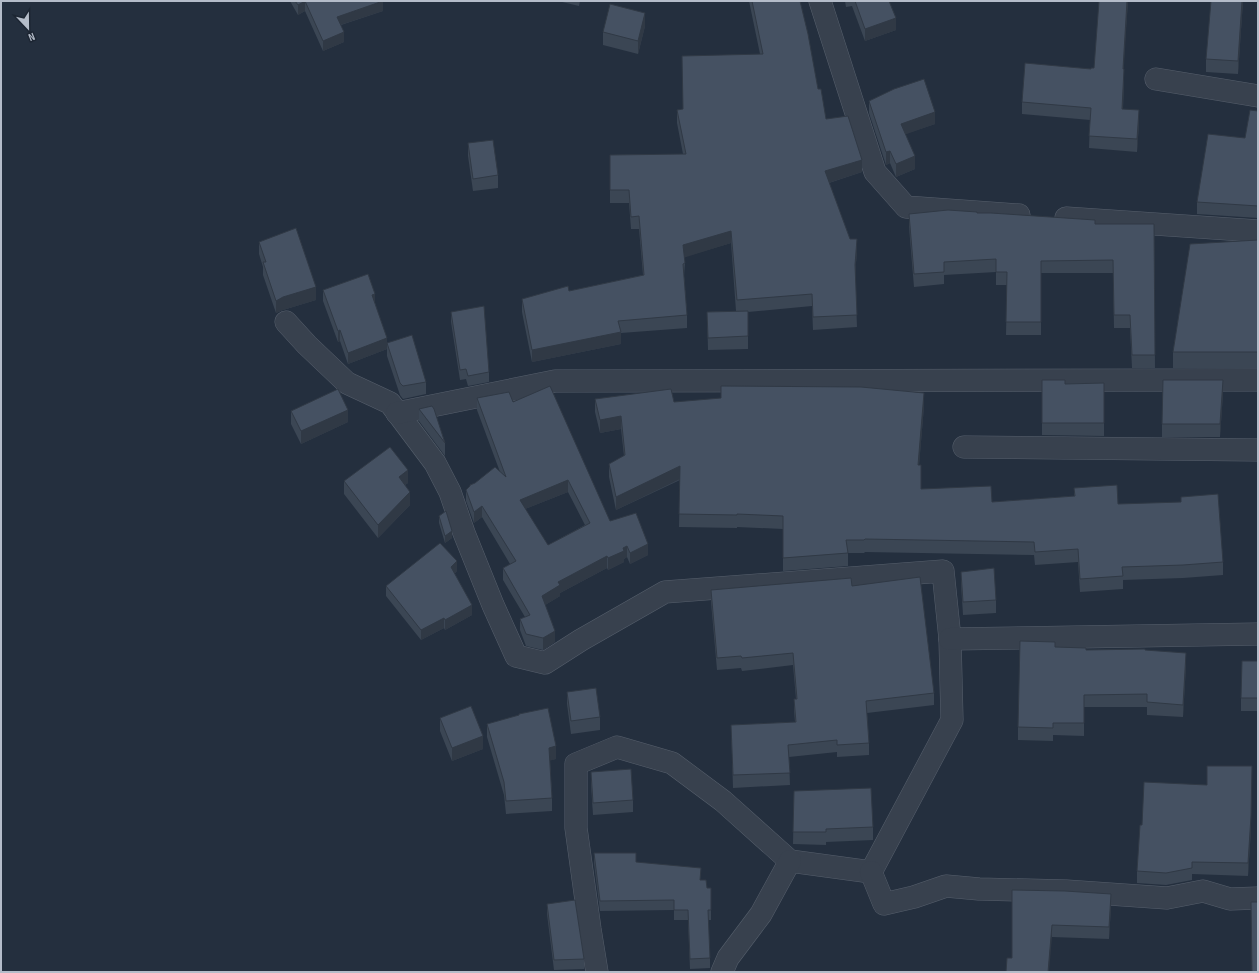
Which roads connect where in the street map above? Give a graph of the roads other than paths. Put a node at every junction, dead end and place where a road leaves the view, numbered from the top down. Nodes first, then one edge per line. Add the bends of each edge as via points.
1 (820, 1) edge
2 (1156, 79) dead end
3 (1258, 96) edge
4 (1258, 231) edge
5 (286, 322) dead end
6 (1258, 380) edge
7 (397, 413) junction
8 (964, 447) dead end
9 (1258, 450) edge
10 (1258, 634) edge
11 (950, 639) junction
12 (790, 861) junction
13 (871, 872) junction
14 (1258, 898) edge
15 (597, 972) edge
16 (722, 972) edge

1 - 4 street via 876,172 906,207
2 - 3 street
5 - 7 street via 347,383 390,403
6 - 7 street via 555,381
7 - 11 street via 435,463 450,492 487,591 516,656 545,663 665,592 943,571
8 - 9 street
10 - 11 street
11 - 13 street via 952,720
12 - 13 street
12 - 15 street via 722,801 672,763 617,748 576,764 576,828
12 - 16 street via 761,914 728,958
13 - 14 street via 884,904 946,886 1167,898 1203,891 1230,899

